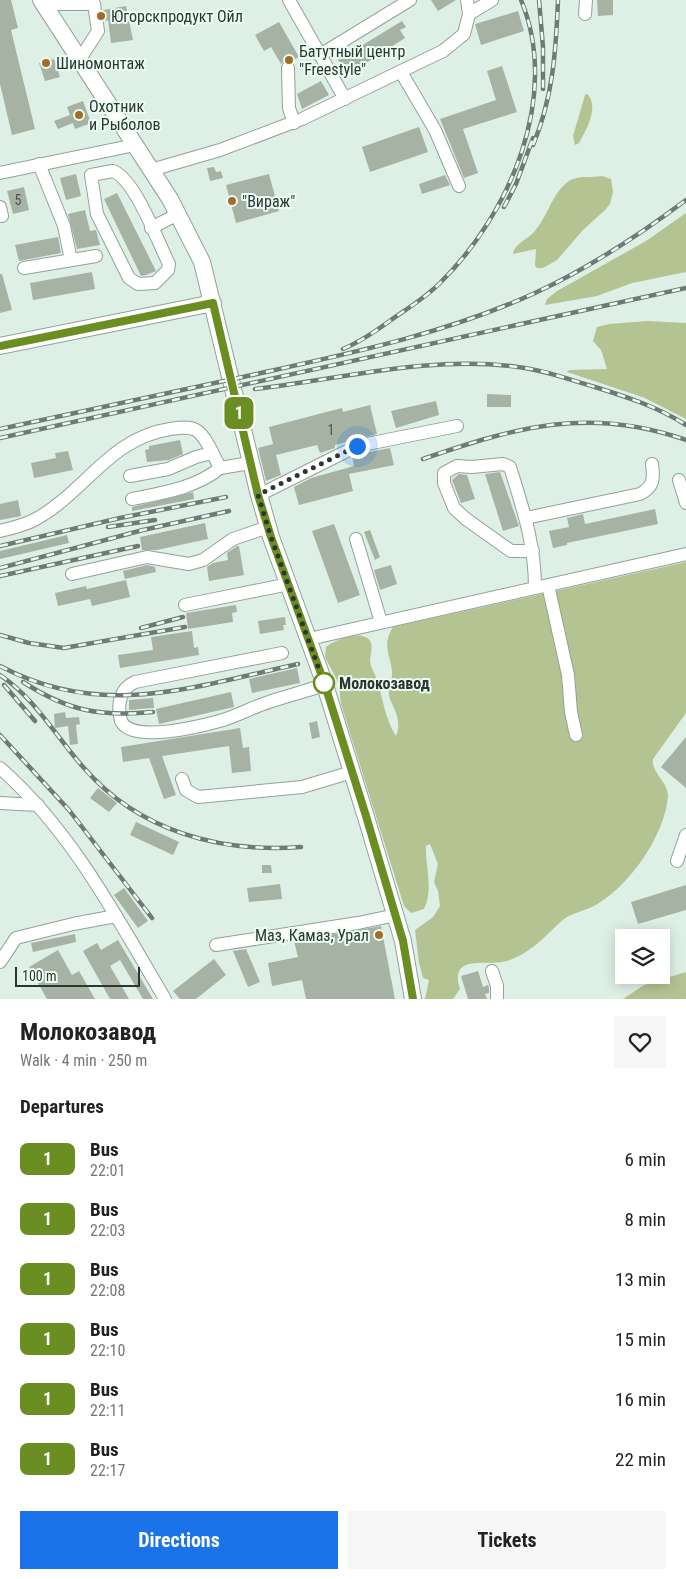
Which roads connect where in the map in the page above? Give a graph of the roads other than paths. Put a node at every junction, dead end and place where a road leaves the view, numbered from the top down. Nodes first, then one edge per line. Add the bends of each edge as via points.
1 (289, 0) edge
2 (410, 0) edge
3 (467, 0) edge
4 (492, 0) edge
5 (586, 0) edge
6 (42, 2) edge
7 (469, 14) junction
8 (585, 14) dead end
9 (320, 56) junction
10 (80, 59) junction
11 (288, 68) dead end
12 (401, 72) junction
13 (345, 99) junction
14 (294, 123) junction
15 (135, 145) junction
16 (87, 154) junction
17 (39, 164) junction
18 (151, 170) junction
19 (0, 173) edge
20 (91, 175) junction
21 (458, 186) dead end
22 (178, 214) junction
23 (151, 228) junction
24 (96, 256) dead end
25 (71, 260) junction
26 (24, 268) dead end
27 (213, 303) junction
28 (0, 346) edge
29 (457, 426) dead end
30 (212, 453) junction
31 (250, 463) junction
32 (652, 464) dead end
33 (220, 468) junction
34 (130, 476) dead end
35 (678, 480) dead end
36 (258, 495) junction
37 (132, 499) dead end
38 (686, 503) edge
39 (539, 516) junction
40 (526, 518) junction
41 (268, 527) junction
42 (0, 531) edge
43 (531, 534) junction
44 (356, 539) dead end
45 (533, 551) junction
46 (686, 554) edge
47 (72, 574) dead end
48 (289, 584) junction
49 (548, 585) junction
50 (535, 588) junction
51 (185, 605) dead end
52 (381, 622) junction
53 (309, 639) junction
54 (282, 653) dead end
55 (324, 685) junction
56 (576, 735) dead end
57 (0, 768) edge
58 (352, 772) junction
59 (182, 779) dead end
60 (0, 803) edge
61 (38, 805) junction
62 (686, 835) edge
63 (677, 861) dead end
64 (396, 915) junction
65 (116, 916) junction
66 (16, 938) junction
67 (0, 944) edge
68 (216, 945) dead end
69 (0, 962) edge
70 (492, 972) dead end
71 (165, 999) edge
72 (414, 999) edge
73 (497, 999) edge

1 - 9 street
2 - 9 street
3 - 7 street
4 - 7 street
5 - 8 street
6 - 10 main road
6 - 10 street via 94,4 98,31
7 - 12 street via 467,26 457,41
9 - 13 street
10 - 15 main road
11 - 14 street via 288,97
12 - 13 street
12 - 21 street via 435,130
13 - 14 street
14 - 18 street via 220,150
15 - 16 street
15 - 18 main road
16 - 17 street
16 - 20 street
17 - 19 street
17 - 25 street via 64,226
18 - 22 main road
20 - 23 street via 118,173 130,186
20 - 23 street via 97,214 129,278 138,284 155,283 169,267
22 - 23 street
22 - 27 main road via 202,262
24 - 25 street
25 - 26 street
27 - 28 main road
27 - 31 main road
29 - 36 street via 357,446
30 - 33 street
30 - 34 street via 196,456 168,469
30 - 42 street via 201,435 192,429 171,429 142,436 124,446 45,514 23,525
31 - 33 street
31 - 36 main road
32 - 39 street via 653,482 640,494
33 - 37 street via 213,475 191,484
35 - 38 street
36 - 41 main road
39 - 40 street
39 - 43 street
40 - 43 street
40 - 45 street via 507,465 456,466 444,473 450,502 459,514 511,551
41 - 47 street via 233,539 204,560 189,564 148,556
41 - 48 main road
43 - 45 street
44 - 52 street
45 - 50 street
46 - 49 street
48 - 51 street
48 - 53 main road
49 - 50 street
49 - 56 street via 568,675
50 - 52 street
52 - 53 street
53 - 55 main road
54 - 55 street via 134,682 122,692 121,721 130,731 144,733 202,725
55 - 58 main road
57 - 61 street
58 - 59 street via 302,787 198,797 186,790
58 - 64 main road
60 - 61 street
61 - 65 street via 80,860
62 - 63 street
64 - 68 street
64 - 72 main road
65 - 66 street
65 - 71 street
66 - 67 street
66 - 69 street
70 - 73 street

